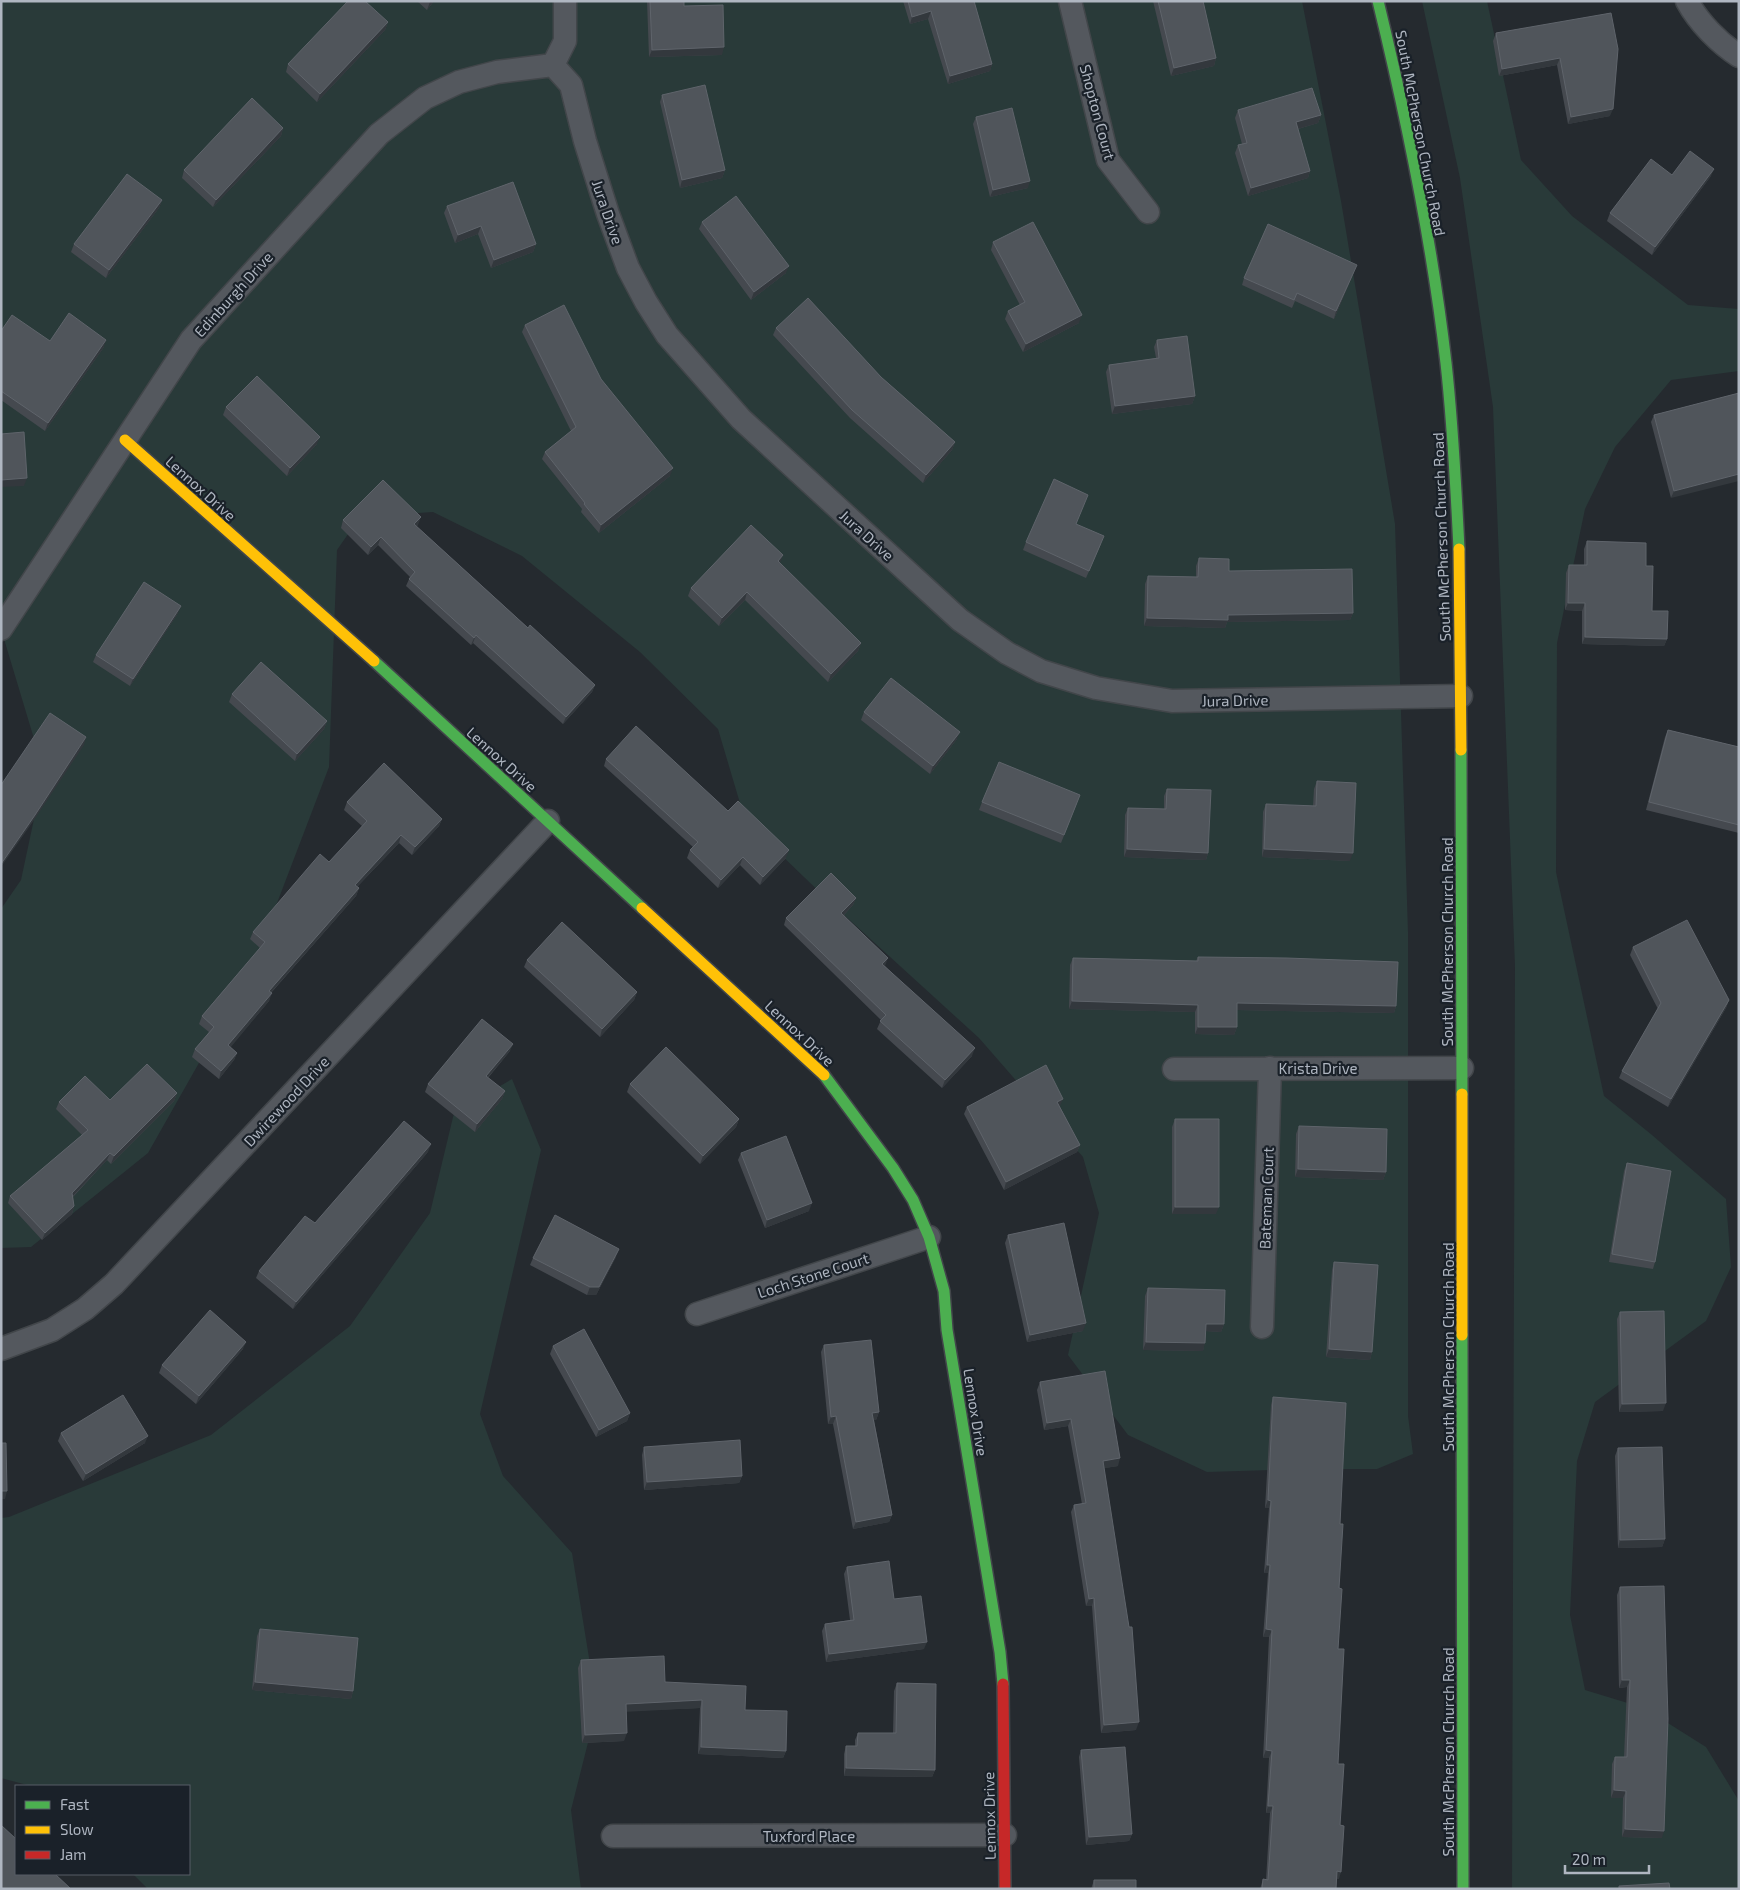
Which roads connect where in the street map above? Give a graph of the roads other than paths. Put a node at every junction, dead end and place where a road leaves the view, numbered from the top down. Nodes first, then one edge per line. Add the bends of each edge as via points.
1 (565, 1) edge
2 (1070, 1) edge
3 (1378, 1) edge
4 (1687, 1) edge
5 (1739, 56) edge
6 (553, 65) junction
7 (1148, 212) dead end
8 (126, 440) junction
9 (1, 629) edge
10 (1461, 696) junction
11 (548, 821) junction
12 (1270, 1068) junction
13 (1462, 1068) junction
14 (1174, 1069) dead end
15 (929, 1237) junction
16 (697, 1314) dead end
17 (1262, 1327) dead end
18 (1, 1349) edge
19 (1005, 1835) junction
20 (613, 1836) dead end
21 (1005, 1889) edge
22 (1463, 1889) edge

1 - 6 street via 565,41
2 - 7 street, Shopton Court via 1108,160
3 - 10 main road, South McPherson Church Road via 1421,199 1442,332 1454,446 1460,562
4 - 5 street via 1701,22
6 - 8 street, Edinburgh Drive via 496,72 459,82 425,98 380,134 191,340
6 - 10 street, Jura Drive via 571,85 585,141 628,268 666,334 741,419 960,620 1007,653 1041,671 1096,688 1172,701
8 - 9 street, Edinburgh Drive
8 - 11 main road, Lennox Drive
10 - 13 main road, South McPherson Church Road
11 - 15 main road, Lennox Drive via 823,1074 914,1200
11 - 18 street, Dwirewood Drive via 114,1284 85,1309 52,1330
12 - 13 street, Krista Drive
12 - 14 street, Krista Drive
12 - 17 street, Bateman Court
13 - 22 main road, South McPherson Church Road
15 - 16 street, Loch Stone Court
15 - 19 main road, Lennox Drive via 944,1292 947,1330 1000,1652
19 - 20 street, Tuxford Place
19 - 21 main road, Lennox Drive

